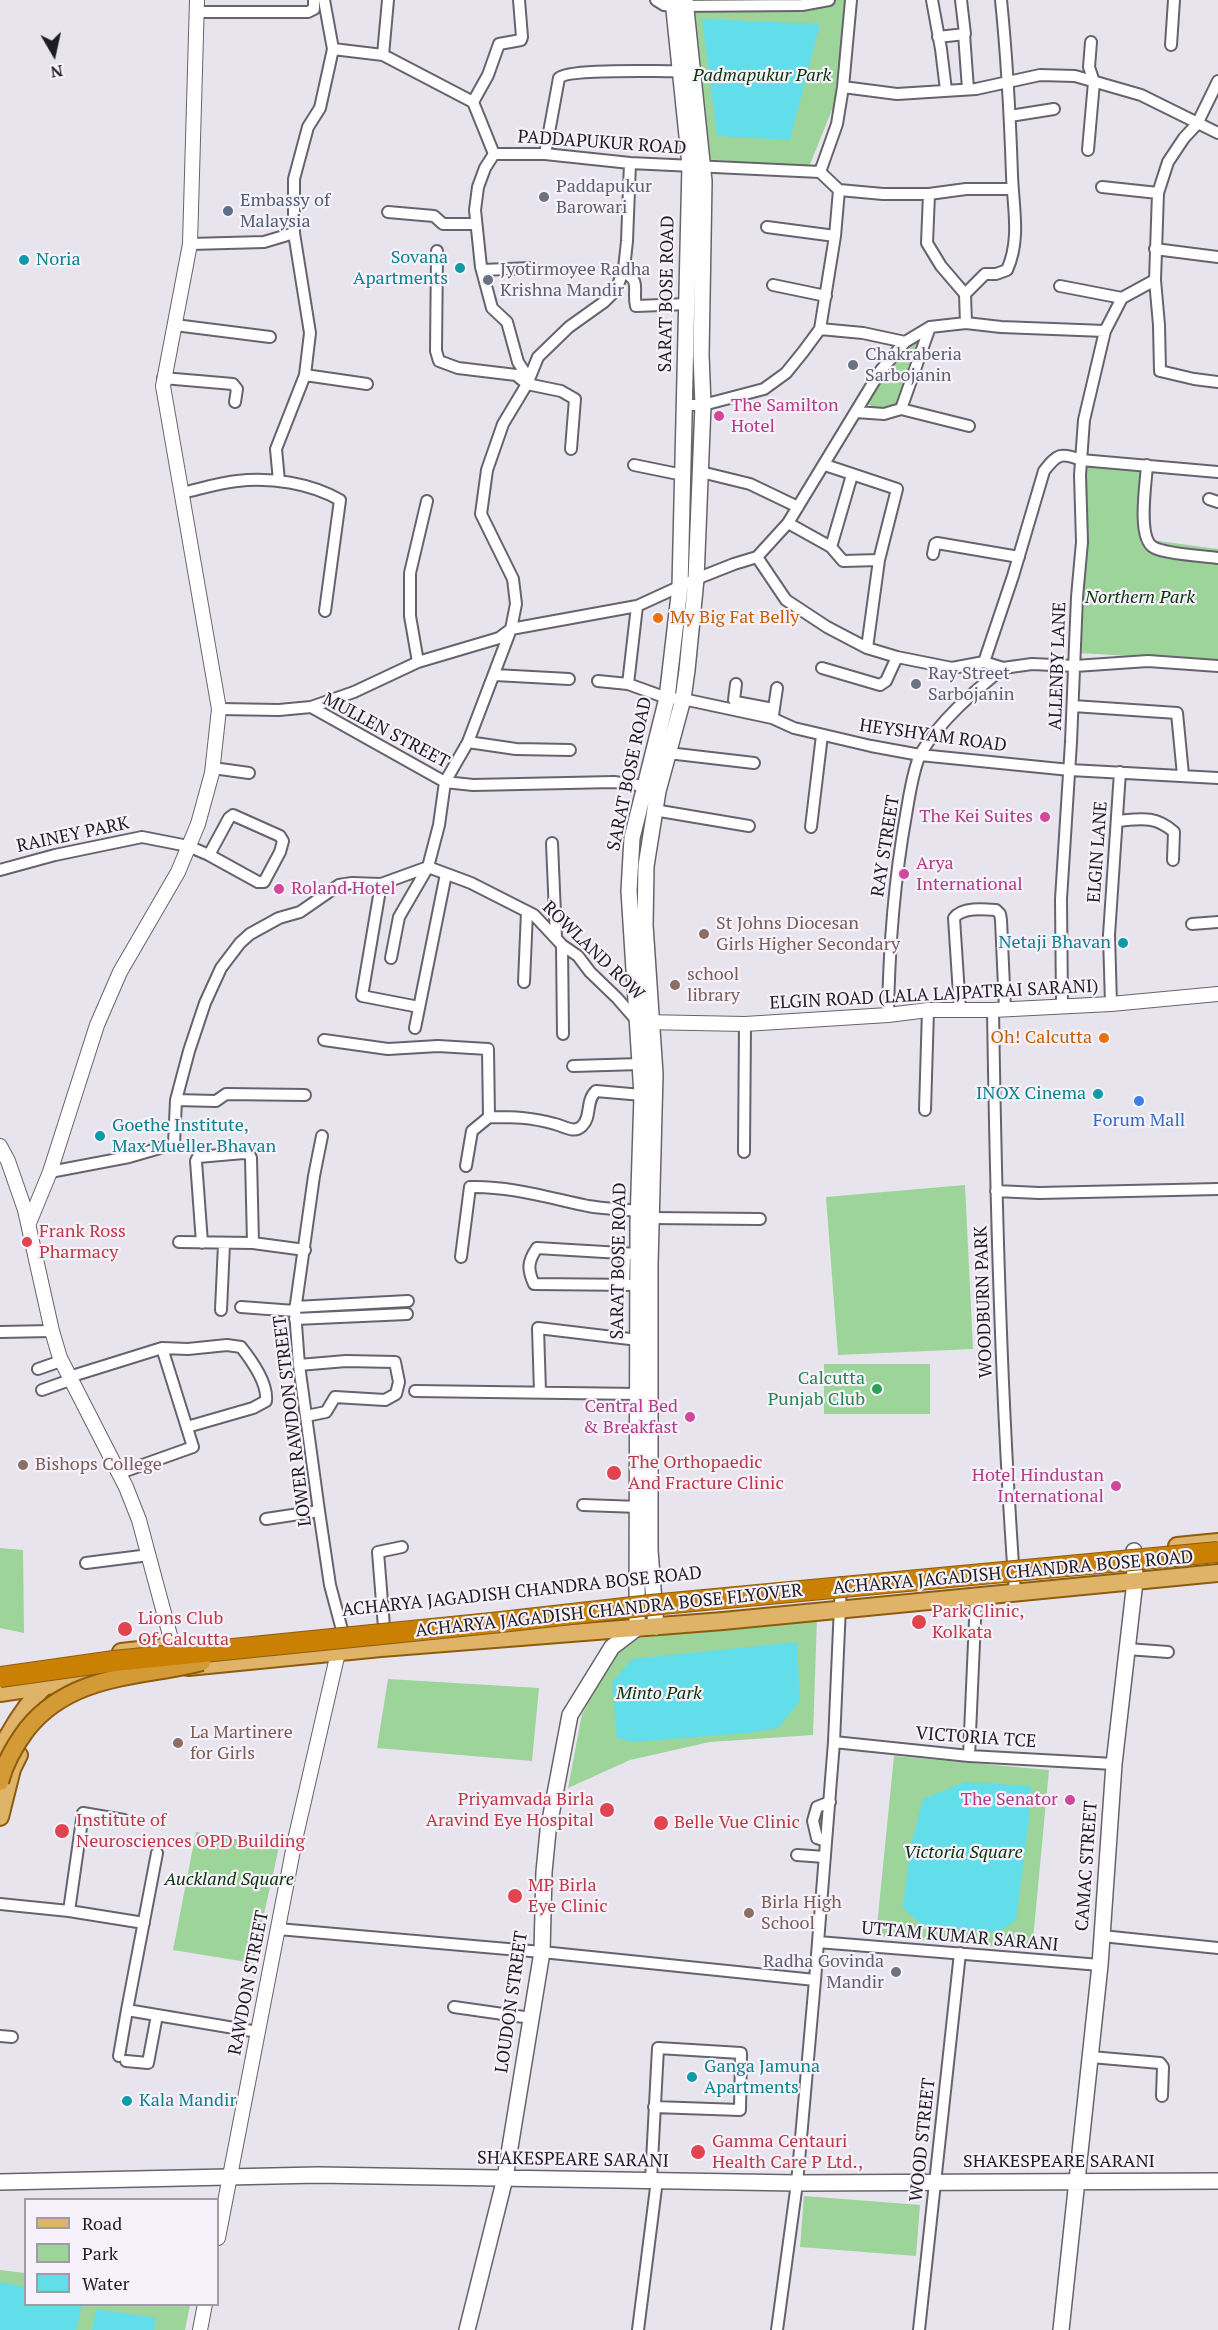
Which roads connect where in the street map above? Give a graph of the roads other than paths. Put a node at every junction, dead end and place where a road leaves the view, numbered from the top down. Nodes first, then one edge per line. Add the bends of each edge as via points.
1 (314, 0) edge
2 (324, 0) edge
3 (388, 0) edge
4 (519, 0) edge
5 (656, 0) edge
6 (829, 0) edge
7 (851, 0) edge
8 (932, 0) edge
9 (961, 0) edge
10 (1001, 0) edge
11 (1174, 0) edge
12 (802, 2) edge
13 (679, 3) edge
14 (196, 6) edge
15 (964, 34) junction
16 (938, 37) junction
17 (1090, 42) dead end
18 (1171, 45) dead end
19 (333, 49) junction
20 (383, 55) junction
21 (681, 71) junction
22 (1009, 81) junction
23 (1218, 81) edge
24 (1094, 82) junction
25 (843, 87) junction
26 (968, 89) junction
27 (946, 90) junction
28 (473, 102) junction
29 (1054, 109) dead end
30 (1010, 116) junction
31 (1197, 124) junction
32 (1218, 133) edge
33 (1088, 150) dead end
34 (494, 154) junction
35 (545, 154) junction
36 (630, 163) junction
37 (696, 166) junction
38 (820, 172) junction
39 (1102, 187) dead end
40 (1012, 189) junction
41 (839, 190) junction
42 (1158, 193) junction
43 (928, 194) junction
44 (387, 212) dead end
45 (476, 224) junction
46 (767, 227) dead end
47 (294, 233) junction
48 (835, 236) junction
49 (190, 244) junction
50 (1155, 249) junction
51 (437, 251) dead end
52 (1218, 257) edge
53 (532, 268) dead end
54 (482, 270) junction
55 (622, 272) junction
56 (1155, 280) junction
57 (773, 285) dead end
58 (1060, 286) dead end
59 (965, 294) junction
60 (826, 296) junction
61 (1122, 298) junction
62 (687, 304) junction
63 (966, 323) junction
64 (175, 325) junction
65 (930, 327) junction
66 (820, 329) junction
67 (1105, 331) junction
68 (270, 337) dead end
69 (905, 342) junction
70 (305, 375) junction
71 (164, 378) junction
72 (528, 381) junction
73 (1218, 382) edge
74 (367, 384) dead end
75 (235, 402) dead end
76 (685, 405) junction
77 (703, 405) junction
78 (901, 409) junction
79 (856, 412) junction
80 (969, 426) dead end
81 (571, 449) dead end
82 (1081, 460) junction
83 (1218, 460) edge
84 (634, 465) dead end
85 (825, 465) junction
86 (1147, 465) junction
87 (701, 472) junction
88 (1217, 472) edge
89 (852, 475) junction
90 (683, 476) junction
91 (279, 481) junction
92 (182, 493) junction
93 (427, 501) dead end
94 (798, 507) junction
95 (788, 523) junction
96 (831, 547) junction
97 (933, 554) dead end
98 (757, 557) junction
99 (1019, 557) junction
100 (1218, 558) edge
101 (879, 560) junction
102 (696, 579) junction
103 (680, 587) junction
104 (638, 606) junction
105 (325, 611) dead end
106 (511, 629) junction
107 (867, 648) junction
108 (897, 657) junction
109 (418, 662) junction
110 (984, 662) junction
111 (1075, 666) junction
112 (1218, 666) edge
113 (822, 668) dead end
114 (1003, 668) junction
115 (495, 675) junction
116 (569, 679) dead end
117 (598, 681) dead end
118 (628, 684) junction
119 (736, 684) dead end
120 (777, 688) dead end
121 (667, 699) junction
122 (683, 699) junction
123 (736, 706) junction
124 (1073, 706) junction
125 (311, 707) junction
126 (219, 709) junction
127 (773, 714) junction
128 (822, 735) junction
129 (468, 742) junction
130 (570, 750) dead end
131 (668, 753) junction
132 (920, 755) junction
133 (754, 763) dead end
134 (213, 768) junction
135 (1070, 770) junction
136 (1120, 772) junction
137 (249, 773) dead end
138 (1183, 775) junction
139 (1218, 778) edge
140 (446, 782) junction
141 (646, 786) junction
142 (654, 810) junction
143 (1117, 821) junction
144 (749, 826) dead end
145 (811, 827) dead end
146 (552, 843) dead end
147 (188, 846) junction
148 (209, 855) junction
149 (1173, 860) dead end
150 (428, 867) junction
151 (0, 870) edge
152 (446, 874) junction
153 (381, 884) junction
154 (527, 912) junction
155 (1218, 922) edge
156 (1192, 924) dead end
157 (559, 941) junction
158 (391, 958) dead end
159 (524, 982) dead end
160 (1218, 994) edge
161 (1111, 1004) junction
162 (1062, 1005) junction
163 (419, 1007) junction
164 (928, 1010) junction
165 (960, 1010) junction
166 (999, 1010) junction
167 (888, 1015) junction
168 (645, 1022) junction
169 (745, 1024) junction
170 (415, 1028) dead end
171 (563, 1034) dead end
172 (324, 1040) dead end
173 (640, 1064) junction
174 (573, 1066) dead end
175 (305, 1095) dead end
176 (642, 1095) junction
177 (176, 1100) junction
178 (925, 1110) dead end
179 (489, 1117) junction
180 (322, 1136) dead end
181 (0, 1146) edge
182 (744, 1152) dead end
183 (466, 1166) dead end
184 (50, 1172) junction
185 (1218, 1188) edge
186 (996, 1191) junction
187 (645, 1214) junction
188 (760, 1219) dead end
189 (29, 1223) junction
190 (179, 1242) dead end
191 (202, 1242) junction
192 (224, 1244) junction
193 (253, 1244) junction
194 (304, 1250) junction
195 (632, 1254) junction
196 (461, 1257) dead end
197 (631, 1285) junction
198 (408, 1301) dead end
199 (241, 1307) dead end
200 (221, 1310) dead end
201 (295, 1312) junction
202 (407, 1314) dead end
203 (52, 1331) junction
204 (0, 1332) edge
205 (638, 1340) junction
206 (162, 1348) junction
207 (62, 1361) junction
208 (299, 1365) junction
209 (38, 1369) dead end
210 (69, 1378) junction
211 (42, 1390) dead end
212 (415, 1391) dead end
213 (540, 1392) junction
214 (638, 1394) junction
215 (306, 1416) junction
216 (186, 1427) junction
217 (120, 1473) junction
218 (583, 1505) dead end
219 (639, 1507) junction
220 (319, 1511) junction
221 (266, 1519) dead end
222 (1218, 1542) edge
223 (402, 1547) dead end
224 (1134, 1551) junction
225 (1218, 1552) edge
226 (149, 1555) junction
227 (86, 1563) dead end
228 (1013, 1563) junction
229 (1218, 1564) edge
230 (1218, 1573) edge
231 (841, 1580) junction
232 (1135, 1581) junction
233 (1015, 1593) junction
234 (976, 1597) junction
235 (646, 1599) junction
236 (841, 1609) junction
237 (384, 1627) junction
238 (656, 1627) junction
239 (638, 1628) junction
240 (342, 1630) junction
241 (174, 1646) junction
242 (1127, 1649) junction
243 (338, 1652) junction
244 (1168, 1652) dead end
245 (59, 1661) junction
246 (202, 1662) junction
247 (39, 1665) junction
248 (178, 1669) junction
249 (1, 1680) edge
250 (64, 1683) junction
251 (45, 1687) junction
252 (20, 1716) junction
253 (834, 1742) junction
254 (0, 1751) edge
255 (969, 1756) junction
256 (1114, 1764) junction
257 (0, 1782) edge
258 (0, 1817) edge
259 (124, 1820) dead end
260 (157, 1853) dead end
261 (797, 1855) dead end
262 (825, 1857) junction
263 (0, 1904) edge
264 (69, 1911) junction
265 (144, 1923) junction
266 (278, 1929) junction
267 (1102, 1936) junction
268 (818, 1942) junction
269 (1218, 1948) edge
270 (542, 1952) junction
271 (960, 1953) junction
272 (1100, 1965) junction
273 (815, 1980) junction
274 (454, 2007) dead end
275 (127, 2010) junction
276 (157, 2015) junction
277 (531, 2018) junction
278 (258, 2032) junction
279 (0, 2036) edge
280 (12, 2037) dead end
281 (1090, 2057) junction
282 (1162, 2096) dead end
283 (654, 2107) junction
284 (230, 2177) junction
285 (505, 2178) junction
286 (654, 2180) junction
287 (935, 2181) junction
288 (1218, 2181) edge
289 (0, 2182) edge
290 (797, 2183) junction
291 (1077, 2183) junction
292 (219, 2233) edge
293 (204, 2306) edge
294 (200, 2330) edge
295 (467, 2330) edge
296 (638, 2330) edge
297 (777, 2330) edge
298 (919, 2330) edge
299 (1061, 2330) edge

1 - 14 street via 314,9 308,12
2 - 19 street
3 - 20 street
4 - 28 street via 522,37 499,44
5 - 13 street via 664,5
6 - 12 street
7 - 25 street
8 - 16 street
9 - 15 street
10 - 22 street
11 - 18 street
12 - 13 street
13 - 21 main road, SARAT BOSE ROAD
13 - 37 main road
14 - 49 street
15 - 16 street
15 - 26 street
16 - 27 street
17 - 24 street via 1089,67
19 - 20 street
19 - 47 street via 320,108 308,127 294,179
20 - 28 street
21 - 35 street via 562,75
21 - 37 main road, SARAT BOSE ROAD
22 - 24 street via 1055,75
22 - 26 street
22 - 30 street
23 - 31 street
24 - 31 street via 1141,95
24 - 33 street
25 - 27 street via 897,94
25 - 38 street via 837,124
26 - 27 street
28 - 34 street, PADDAPUKUR ROAD
29 - 30 street
30 - 40 street
31 - 32 street
31 - 42 street via 1168,162
34 - 35 street, PADDAPUKUR ROAD
34 - 45 street via 478,187
35 - 36 street, PADDAPUKUR ROAD
36 - 37 street, PADDAPUKUR ROAD
36 - 55 street
37 - 38 street, PADDAPUKUR ROAD
37 - 62 main road, SARAT BOSE ROAD
37 - 77 main road via 704,181
38 - 41 street
39 - 42 street
40 - 43 street
40 - 59 street via 1016,231 1013,257 1007,270 985,274
41 - 43 street
41 - 48 street
42 - 50 street
43 - 59 street via 927,243
44 - 45 street via 434,216 443,224
45 - 54 street
46 - 48 street
47 - 49 street via 264,242
47 - 70 street via 310,333
48 - 60 street
49 - 64 street
50 - 52 street
50 - 56 street
51 - 72 street via 439,361 458,368 516,375
53 - 54 street
54 - 72 street via 492,308 507,322 518,362
55 - 62 street via 635,282 636,306
55 - 72 street via 616,290 538,357
56 - 61 street
56 - 73 street via 1160,371
57 - 60 street
58 - 61 street
59 - 63 street
60 - 66 street
61 - 67 street, ALLENBY LANE
62 - 76 main road, SARAT BOSE ROAD
63 - 65 street
63 - 67 street
64 - 68 street
64 - 71 street
65 - 69 street
65 - 78 street
66 - 69 street
66 - 77 street via 776,382 764,389
67 - 82 street, ALLENBY LANE via 1084,420
69 - 79 street via 881,370
70 - 74 street
70 - 91 street via 276,448
71 - 75 street via 233,384 237,389
71 - 92 street
72 - 81 street via 574,399
72 - 106 street via 503,424 487,470 481,514 513,579 516,604
76 - 77 street
76 - 90 main road, SARAT BOSE ROAD
77 - 87 main road
78 - 79 street via 884,414
78 - 80 street
79 - 85 street
82 - 86 street
82 - 99 street via 1066,455 1054,458 1044,471
82 - 111 street, ALLENBY LANE via 1083,542
83 - 88 street
84 - 90 street
85 - 89 street
85 - 94 street
86 - 88 street
86 - 100 street via 1143,529 1148,543 1161,550
87 - 94 street via 750,484
87 - 102 main road
89 - 96 street
89 - 101 street via 897,489
90 - 103 main road, SARAT BOSE ROAD
91 - 92 street via 237,481
91 - 105 street via 325,492 340,500
92 - 126 street
93 - 109 street via 410,573 410,616
94 - 95 street
95 - 96 street
95 - 98 street
96 - 101 street via 843,561
97 - 99 street via 937,543
98 - 102 street
98 - 107 street via 786,600
99 - 110 street
101 - 107 street
102 - 103 street
102 - 122 main road
103 - 104 street
103 - 121 main road, SARAT BOSE ROAD
104 - 106 street
104 - 118 street
106 - 109 street via 488,643
106 - 115 street
107 - 108 street
108 - 110 street via 952,668
108 - 113 street via 886,681 880,685
109 - 125 street
110 - 114 street
111 - 112 street via 1148,661
111 - 114 street via 1032,664
111 - 124 street, ALLENBY LANE
114 - 132 street via 945,720
115 - 116 street
115 - 129 street
117 - 118 street
118 - 121 street
119 - 123 street
120 - 127 street
121 - 122 street, HEYSHYAM ROAD
121 - 141 main road, SARAT BOSE ROAD
122 - 123 street, HEYSHYAM ROAD
122 - 131 main road
123 - 127 street, HEYSHYAM ROAD
124 - 135 street, ALLENBY LANE
124 - 138 street via 1178,713
125 - 126 street, MULLEN STREET
125 - 140 street, MULLEN STREET
126 - 134 street
127 - 128 street, HEYSHYAM ROAD via 794,728
128 - 132 street, HEYSHYAM ROAD
128 - 145 street
129 - 130 street via 516,749
129 - 140 street
131 - 133 street
131 - 142 main road
132 - 135 street, HEYSHYAM ROAD
132 - 167 street, RAY STREET via 894,890
134 - 137 street
134 - 147 street
135 - 136 street, HEYSHYAM ROAD
135 - 162 street, ALLENBY LANE via 1061,899
136 - 138 street, HEYSHYAM ROAD
136 - 143 street, ELGIN LANE
138 - 139 street, HEYSHYAM ROAD
140 - 141 street, MULLEN STREET via 614,782
140 - 150 street
141 - 168 main road, SARAT BOSE ROAD via 632,838 629,891
142 - 144 street
142 - 168 main road via 646,866
143 - 149 street via 1141,819 1164,823 1174,832
143 - 161 street, ELGIN LANE via 1109,934
146 - 157 street
147 - 148 street, RAINEY PARK
147 - 151 street, RAINEY PARK via 142,837
147 - 184 street via 178,872 120,972 97,1024
148 - 148 street, RAINEY PARK via 264,882 283,841 280,836 233,815
150 - 152 street, ROWLAND ROW
150 - 153 street
150 - 158 street via 399,917
152 - 154 street, ROWLAND ROW
152 - 163 street
153 - 163 street via 362,996
153 - 177 street via 339,885 300,912 279,918 240,943 221,968 205,1003
154 - 157 street, ROWLAND ROW
154 - 159 street
155 - 156 street
157 - 168 street, ROWLAND ROW
157 - 171 street
160 - 161 street, ELGIN ROAD (LALA LAJPATRAI SARANI)
161 - 162 street, ELGIN ROAD (LALA LAJPATRAI SARANI)
162 - 166 street, ELGIN ROAD (LALA LAJPATRAI SARANI)
163 - 170 street
164 - 165 street, ELGIN ROAD (LALA LAJPATRAI SARANI)
164 - 167 street, ELGIN ROAD (LALA LAJPATRAI SARANI)
164 - 178 street
165 - 166 street, ELGIN ROAD (LALA LAJPATRAI SARANI)
165 - 166 street, WOODBURN PARK via 954,918 964,911 990,910 996,910 1001,920
166 - 186 street, WOODBURN PARK
167 - 169 street, ELGIN ROAD (LALA LAJPATRAI SARANI)
168 - 169 street, ELGIN ROAD (LALA LAJPATRAI SARANI)
168 - 173 main road, SARAT BOSE ROAD
168 - 187 main road via 655,1074
169 - 182 street
172 - 179 street via 388,1049 488,1049
173 - 174 street
173 - 176 main road, SARAT BOSE ROAD
175 - 177 street via 226,1094 216,1101
176 - 179 street via 596,1091 585,1122 571,1130 528,1117
176 - 187 main road, SARAT BOSE ROAD
177 - 184 street via 174,1144
179 - 183 street via 472,1131
180 - 194 street, LOWER RAWDON STREET
181 - 189 street
184 - 189 street
185 - 186 street
186 - 228 street, WOODBURN PARK
187 - 188 street
187 - 195 main road, SARAT BOSE ROAD
187 - 196 street via 524,1191 470,1187
187 - 235 main road via 650,1550
189 - 203 street
190 - 191 street
191 - 192 street
191 - 193 street via 196,1161 198,1157 244,1153 251,1158
192 - 193 street
192 - 200 street
193 - 194 street
194 - 201 street, LOWER RAWDON STREET
195 - 197 main road, SARAT BOSE ROAD
195 - 197 street via 537,1248 529,1259 528,1271 534,1284
197 - 205 main road, SARAT BOSE ROAD
198 - 201 street
199 - 201 street
201 - 202 street
201 - 208 street, LOWER RAWDON STREET
203 - 204 street
203 - 207 street
205 - 213 street via 538,1328
205 - 214 main road, SARAT BOSE ROAD
206 - 210 street
206 - 216 street
206 - 216 street via 237,1345 254,1363 267,1397 261,1406
207 - 209 street
207 - 210 street
208 - 215 street, LOWER RAWDON STREET
208 - 215 street via 395,1362 399,1382 396,1394 385,1400 335,1397 326,1412
210 - 211 street
210 - 217 street
212 - 213 street
213 - 214 street
214 - 219 main road, SARAT BOSE ROAD
215 - 220 street, LOWER RAWDON STREET
216 - 217 street via 193,1447
217 - 226 street
218 - 219 street
219 - 235 main road, SARAT BOSE ROAD
220 - 221 street
220 - 240 street, LOWER RAWDON STREET via 330,1585
222 - 224 main road, ACHARYA JAGADISH CHANDRA BOSE ROAD
223 - 237 street via 378,1552
224 - 228 main road, ACHARYA JAGADISH CHANDRA BOSE ROAD
224 - 232 main road, CAMAC STREET
225 - 249 highway, ACHARYA JAGADISH CHANDRA BOSE FLYOVER, bridge via 114,1661
226 - 227 street
226 - 241 street
228 - 231 main road, ACHARYA JAGADISH CHANDRA BOSE ROAD
228 - 233 street, WOODBURN PARK
229 - 246 highway, ACHARYA JAGADISH CHANDRA BOSE FLYOVER via 667,1614
230 - 232 main road, ACHARYA JAGADISH CHANDRA BOSE ROAD
231 - 235 main road, ACHARYA JAGADISH CHANDRA BOSE ROAD
231 - 236 street
232 - 233 main road, ACHARYA JAGADISH CHANDRA BOSE ROAD
232 - 242 main road, CAMAC STREET
233 - 234 main road, ACHARYA JAGADISH CHANDRA BOSE ROAD
234 - 236 main road, ACHARYA JAGADISH CHANDRA BOSE ROAD
234 - 255 street
235 - 237 main road, ACHARYA JAGADISH CHANDRA BOSE ROAD
235 - 238 main road
235 - 239 main road, SARAT BOSE ROAD
236 - 238 main road, ACHARYA JAGADISH CHANDRA BOSE ROAD
236 - 253 street
237 - 240 main road, ACHARYA JAGADISH CHANDRA BOSE ROAD
238 - 239 main road, ACHARYA JAGADISH CHANDRA BOSE ROAD
239 - 243 main road, ACHARYA JAGADISH CHANDRA BOSE ROAD
239 - 270 main road, LOUDON STREET via 612,1647 570,1715 548,1831
240 - 241 main road, ACHARYA JAGADISH CHANDRA BOSE ROAD
240 - 243 street, RAWDON STREET
241 - 245 main road, ACHARYA JAGADISH CHANDRA BOSE ROAD
241 - 248 street
242 - 244 street
242 - 256 main road, CAMAC STREET
243 - 248 main road, ACHARYA JAGADISH CHANDRA BOSE ROAD
243 - 266 street, RAWDON STREET
245 - 247 main road, ACHARYA JAGADISH CHANDRA BOSE ROAD
245 - 250 main road
246 - 249 highway, ACHARYA JAGADISH CHANDRA BOSE FLYOVER, bridge
246 - 257 highway, bridge via 95,1683 66,1696 48,1708 23,1735
247 - 249 main road, ACHARYA JAGADISH CHANDRA BOSE ROAD
247 - 251 main road
248 - 250 main road, ACHARYA JAGADISH CHANDRA BOSE ROAD
249 - 251 main road, ACHARYA JAGADISH CHANDRA BOSE ROAD
249 - 252 street via 16,1701
250 - 251 main road, ACHARYA JAGADISH CHANDRA BOSE ROAD
250 - 258 main road via 20,1751
251 - 252 main road via 35,1694
252 - 254 main road
253 - 255 street, VICTORIA TCE
253 - 262 street
255 - 256 street, VICTORIA TCE
256 - 267 main road, CAMAC STREET
259 - 264 street via 83,1813
260 - 265 street
261 - 262 street
262 - 268 street
263 - 264 street
264 - 265 street
265 - 275 street
266 - 270 street
266 - 278 street, RAWDON STREET
267 - 269 street
267 - 272 main road, CAMAC STREET
268 - 271 street, UTTAM KUMAR SARANI
268 - 273 street
270 - 273 street
270 - 277 main road, LOUDON STREET
271 - 272 street, UTTAM KUMAR SARANI
271 - 287 street, WOOD STREET
272 - 281 main road, CAMAC STREET
273 - 290 street
274 - 277 street
275 - 276 street
275 - 276 street via 122,2059 148,2063
276 - 278 street
277 - 285 main road, LOUDON STREET
278 - 284 street, RAWDON STREET
279 - 280 street
281 - 282 street via 1160,2063
281 - 291 main road, CAMAC STREET
283 - 283 street via 658,2048 741,2053 740,2110
283 - 286 street
284 - 285 main road, SHAKESPEARE SARANI
284 - 289 main road, SHAKESPEARE SARANI
284 - 292 street, RAWDON STREET
285 - 286 main road, SHAKESPEARE SARANI
285 - 295 main road, LOUDON STREET
286 - 290 main road, SHAKESPEARE SARANI
286 - 296 street
287 - 290 main road, SHAKESPEARE SARANI
287 - 291 main road, SHAKESPEARE SARANI
287 - 298 street, WOOD STREET
288 - 291 main road, SHAKESPEARE SARANI
290 - 297 street
291 - 299 main road, CAMAC STREET
293 - 294 street

